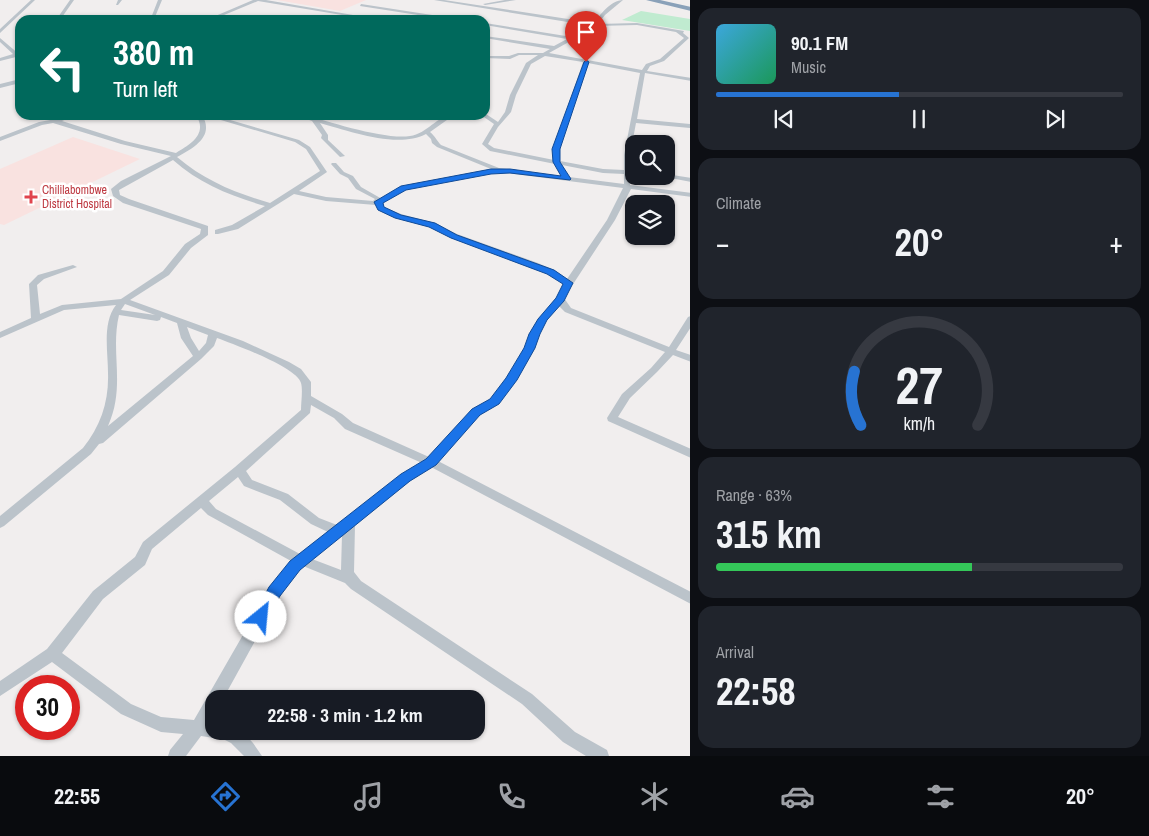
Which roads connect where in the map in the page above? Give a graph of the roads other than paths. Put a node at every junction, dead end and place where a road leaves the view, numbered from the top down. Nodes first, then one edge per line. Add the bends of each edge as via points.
1 (33, 0) edge
2 (72, 0) edge
3 (160, 0) edge
4 (258, 0) edge
5 (374, 0) edge
6 (436, 0) edge
7 (512, 0) edge
8 (621, 0) edge
9 (650, 0) edge
10 (361, 5) junction
11 (473, 6) junction
12 (613, 6) junction
13 (690, 9) edge
14 (614, 12) dead end
15 (341, 13) junction
16 (18, 15) edge
17 (62, 15) edge
18 (154, 15) edge
19 (220, 15) edge
20 (351, 15) edge
21 (426, 15) edge
22 (15, 17) edge
23 (609, 19) dead end
24 (637, 24) junction
25 (490, 25) edge
26 (596, 25) junction
27 (676, 30) junction
28 (0, 32) edge
29 (690, 33) edge
30 (490, 38) edge
31 (0, 39) edge
32 (574, 39) junction
33 (555, 48) junction
34 (10, 49) junction
35 (0, 50) edge
36 (15, 53) edge
37 (544, 54) junction
38 (15, 57) edge
39 (490, 57) edge
40 (0, 60) edge
41 (586, 62) junction
42 (643, 72) junction
43 (690, 80) edge
44 (15, 82) edge
45 (0, 86) edge
46 (490, 119) edge
47 (61, 120) edge
48 (201, 120) edge
49 (224, 120) edge
50 (315, 120) edge
51 (318, 120) edge
52 (443, 120) edge
53 (635, 120) junction
54 (56, 122) junction
55 (498, 125) junction
56 (690, 126) edge
57 (425, 131) junction
58 (632, 135) edge
59 (1, 142) edge
60 (487, 148) junction
61 (175, 156) junction
62 (342, 156) dead end
63 (557, 162) junction
64 (334, 164) dead end
65 (499, 170) junction
66 (625, 172) edge
67 (675, 178) edge
68 (567, 179) junction
69 (690, 180) edge
70 (627, 186) junction
71 (292, 192) junction
72 (690, 195) edge
73 (378, 202) junction
74 (270, 205) junction
75 (218, 232) dead end
76 (73, 267) dead end
77 (568, 283) junction
78 (560, 299) junction
79 (125, 301) junction
80 (116, 312) junction
81 (36, 318) junction
82 (690, 318) edge
83 (179, 321) junction
84 (213, 334) junction
85 (0, 335) edge
86 (670, 352) junction
87 (198, 357) junction
88 (690, 359) edge
89 (306, 397) junction
90 (87, 450) junction
91 (690, 454) edge
92 (431, 462) junction
93 (239, 470) junction
94 (201, 501) junction
95 (349, 522) junction
96 (0, 523) edge
97 (337, 531) junction
98 (301, 560) junction
99 (350, 579) junction
100 (690, 600) edge
101 (52, 654) junction
102 (0, 689) edge
103 (220, 690) edge
104 (205, 729) edge
105 (205, 730) edge
106 (240, 740) edge
107 (176, 756) edge
108 (254, 756) edge
109 (601, 756) edge

1 - 16 street
2 - 17 street
3 - 18 street
4 - 15 street
4 - 19 street
5 - 10 street
6 - 11 street
7 - 11 street
8 - 12 street
9 - 13 highway
10 - 15 street
10 - 21 street
11 - 26 street
12 - 14 street via 618,8
12 - 26 street
15 - 20 street
22 - 28 street
23 - 24 street
24 - 26 street
24 - 27 street
25 - 32 street
26 - 32 street via 590,32
27 - 29 street
27 - 42 street via 686,38
30 - 33 street
31 - 34 street
32 - 33 street
33 - 37 street
34 - 35 street
34 - 36 street
37 - 39 street
37 - 41 street
37 - 55 street via 527,66 508,112
38 - 40 street
41 - 42 street
41 - 63 street via 557,144
42 - 43 street
42 - 53 street
44 - 45 street
46 - 55 street
47 - 54 street
48 - 61 street via 204,126 201,136
49 - 71 street via 297,141 308,148 324,172
50 - 62 street via 328,146
51 - 57 street via 397,138 412,138
52 - 57 street
53 - 56 street
53 - 58 street
54 - 59 street via 41,123
54 - 61 street
55 - 60 street via 485,144
57 - 65 street via 439,146
60 - 63 street via 504,154
60 - 65 street via 491,163
61 - 74 street via 192,174 203,180
61 - 79 street via 123,181 115,189 118,196 126,201 205,228 204,235 190,245 167,272
63 - 66 street
63 - 68 street
64 - 73 street via 351,177 358,188 378,198
65 - 68 street
65 - 73 street via 413,185
67 - 69 street
68 - 70 street
70 - 72 street
70 - 77 street via 612,220
71 - 73 street via 336,200
71 - 74 street
73 - 77 street via 380,208 398,216 432,225 551,272
74 - 75 street via 235,227
76 - 81 street via 41,277 33,284
77 - 78 street
78 - 86 street via 568,310
78 - 92 street via 543,319 530,348 494,402 476,412
79 - 80 street
79 - 81 street via 62,308
79 - 83 street
80 - 83 street
80 - 90 street via 111,403 105,426
81 - 85 street
82 - 86 street
83 - 84 street
83 - 87 street
84 - 87 street via 211,344
84 - 89 street via 240,343 298,371 306,382
86 - 88 street
86 - 91 street via 626,396 612,418
87 - 90 street
89 - 92 street via 349,426
89 - 93 street via 306,411
90 - 96 street
92 - 95 street
92 - 100 street
93 - 94 street
93 - 97 street via 248,483 284,497 315,521
94 - 98 street via 212,512
94 - 101 street via 147,546 140,561 98,595
95 - 97 street
95 - 99 street via 347,572
97 - 98 street
98 - 99 street
98 - 103 street via 275,592
99 - 109 street via 527,699 569,737
101 - 102 street
101 - 104 street via 126,709 161,724
105 - 107 street
106 - 108 street

